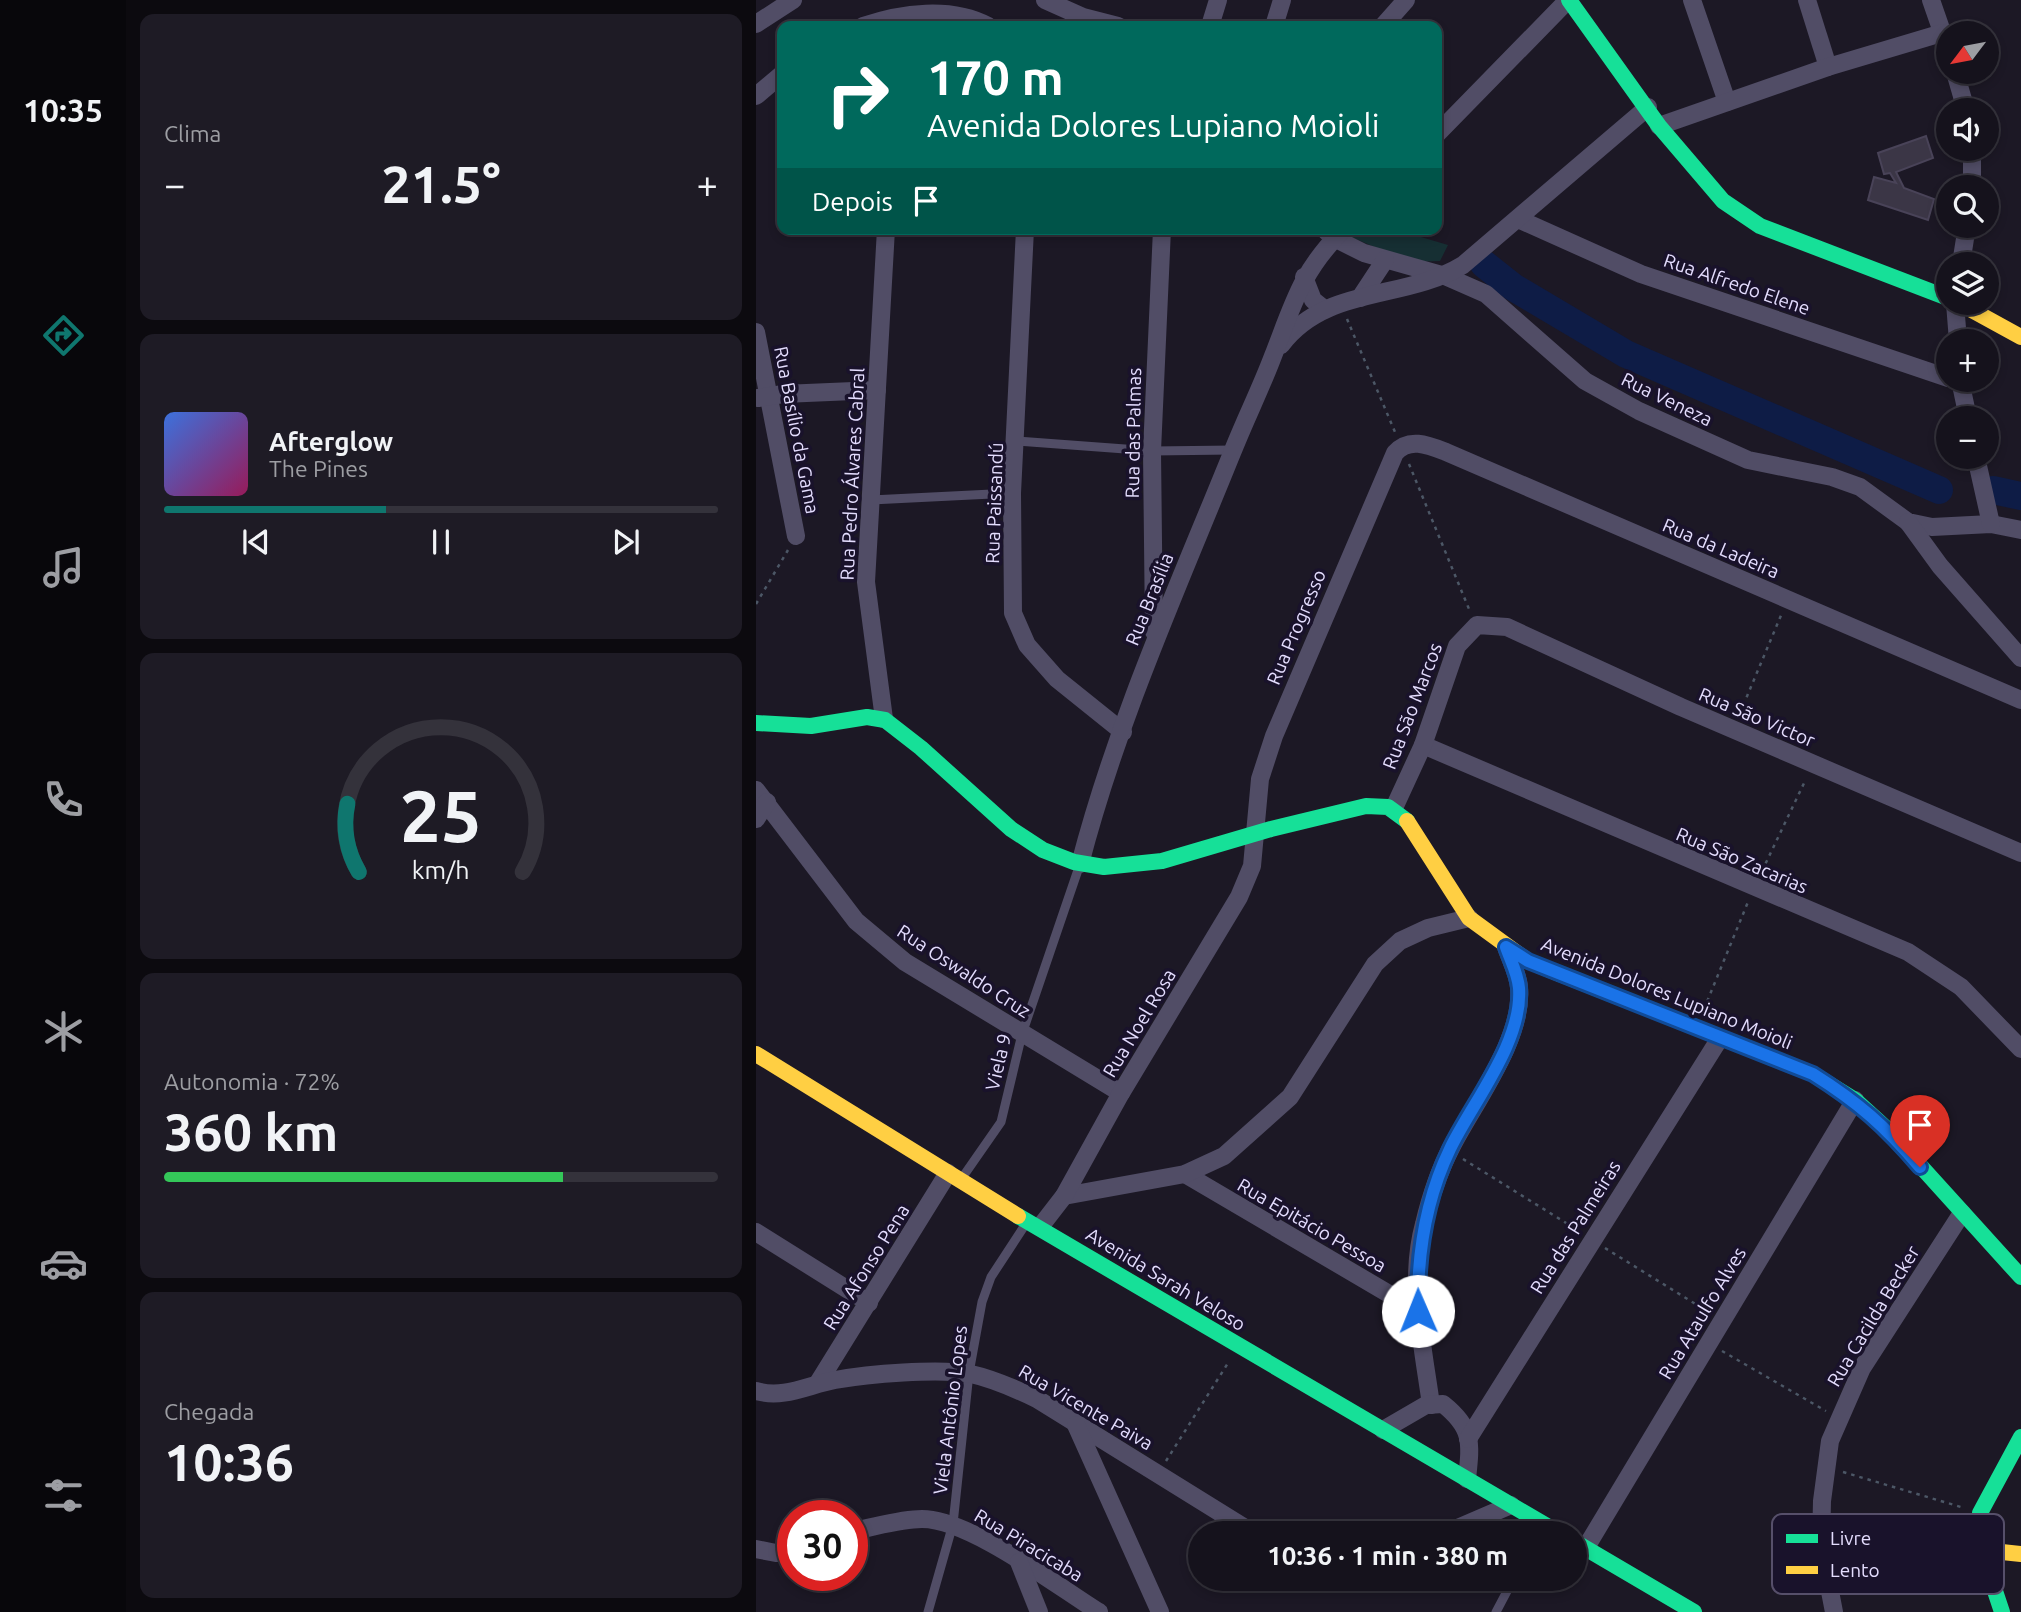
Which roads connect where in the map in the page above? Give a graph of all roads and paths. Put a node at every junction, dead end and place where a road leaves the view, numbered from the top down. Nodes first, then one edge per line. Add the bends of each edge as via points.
1 (793, 0) edge
2 (1045, 0) edge
3 (1218, 0) edge
4 (1282, 0) edge
5 (1406, 0) edge
6 (1569, 0) edge
7 (1692, 0) edge
8 (1807, 0) edge
9 (1931, 0) edge
10 (904, 21) edge
11 (979, 21) edge
12 (1099, 21) edge
13 (1212, 21) edge
14 (1276, 21) edge
15 (1387, 21) edge
16 (1938, 21) edge
17 (756, 24) edge
18 (1936, 43) edge
19 (1828, 67) junction
20 (777, 78) edge
21 (756, 96) edge
22 (1727, 102) junction
23 (1648, 107) junction
24 (1659, 126) junction
25 (1442, 129) edge
26 (1518, 219) junction
27 (886, 235) edge
28 (1025, 235) edge
29 (1162, 235) edge
30 (1332, 235) edge
31 (1339, 235) edge
32 (1385, 260) junction
33 (1445, 276) junction
34 (1304, 277) junction
35 (1936, 293) edge
36 (1360, 298) junction
37 (1323, 308) junction
38 (1980, 315) edge
39 (756, 332) edge
40 (2021, 337) edge
41 (1273, 355) junction
42 (1936, 374) edge
43 (877, 390) junction
44 (762, 398) edge
45 (1017, 441) junction
46 (1402, 445) joint
47 (1234, 450) junction
48 (1152, 451) junction
49 (1979, 469) edge
50 (1012, 493) junction
51 (871, 500) junction
52 (1908, 522) junction
53 (1991, 524) junction
54 (2021, 530) edge
55 (796, 536) joint
56 (1787, 599) junction
57 (756, 604) edge
58 (1476, 625) joint
59 (1154, 638) junction
60 (2021, 658) edge
61 (2021, 700) edge
62 (884, 719) junction
63 (756, 723) edge
64 (1734, 730) junction
65 (1122, 732) junction
66 (1423, 745) junction
67 (1813, 764) junction
68 (761, 796) edge
69 (1394, 808) junction
70 (756, 819) edge
71 (1256, 833) junction
72 (2021, 853) edge
73 (1080, 864) junction
74 (1754, 888) junction
75 (1469, 918) junction
76 (1506, 947) junction
77 (1709, 996) dead end
78 (1022, 1034) junction
79 (1720, 1038) junction
80 (2021, 1049) edge
81 (756, 1054) edge
82 (1121, 1093) junction
83 (1855, 1100) junction
84 (1185, 1174) junction
85 (955, 1176) junction
86 (1064, 1196) junction
87 (1962, 1213) junction
88 (1034, 1224) junction
89 (756, 1232) edge
90 (2020, 1271) edge
91 (869, 1303) junction
92 (1418, 1311) junction
93 (1708, 1343) junction
94 (1238, 1347) junction
95 (969, 1373) junction
96 (818, 1383) junction
97 (756, 1391) edge
98 (1431, 1405) junction
99 (1838, 1418) junction
100 (1076, 1424) junction
101 (1383, 1430) junction
102 (2021, 1437) edge
103 (1468, 1439) junction
104 (1826, 1468) junction
105 (1159, 1473) junction
106 (1467, 1479) junction
107 (1511, 1505) junction
108 (1980, 1513) joint
109 (1822, 1514) edge
110 (1234, 1521) edge
111 (1474, 1521) edge
112 (1535, 1521) edge
113 (953, 1524) junction
114 (868, 1528) edge
115 (1587, 1535) edge
116 (756, 1549) edge
117 (1587, 1550) edge
118 (777, 1553) edge
119 (1019, 1562) junction
120 (1507, 1591) edge
121 (1831, 1594) edge
122 (1995, 1594) edge
123 (928, 1612) edge
124 (1039, 1612) edge
125 (1099, 1612) edge
126 (1160, 1612) edge
127 (1496, 1612) edge
128 (1694, 1612) edge
129 (1834, 1612) edge
130 (2002, 1612) edge

1 - 17 street
2 - 12 street
3 - 13 street
4 - 14 street
5 - 15 street
6 - 23 main road
6 - 25 street
7 - 22 street
8 - 19 street
9 - 16 street
10 - 11 street via 941,13
18 - 19 street
19 - 22 street
20 - 21 street
22 - 24 street
23 - 24 main road
23 - 26 street
24 - 35 main road via 1723,201 1760,226
26 - 33 street
26 - 42 street, Rua Alfredo Elene via 1641,274
27 - 43 street, Rua Pedro Álvares Cabral
28 - 45 street, Rua Paissandú
29 - 48 street, Rua das Palmas
30 - 34 street, Rua Brasília
31 - 32 street, Rua Veneza
32 - 33 street, Rua Veneza
32 - 36 street
33 - 36 street, Rua Brasília
33 - 52 street, Rua Veneza via 1486,294 1585,381 1639,411 1748,460 1860,487
34 - 37 street via 1313,300
34 - 41 street, Rua Brasília
36 - 37 street, Rua Brasília
37 - 41 street, Rua Brasília via 1300,322
38 - 40 main road
39 - 44 street, Rua Basílio da Gama
41 - 47 street, Rua Brasília
43 - 44 street
43 - 51 street, Rua Pedro Álvares Cabral
44 - 55 street, Rua Basílio da Gama
45 - 48 lane
45 - 50 street, Rua Paissandú
46 - 56 street, Rua da Ladeira via 1416,443 1446,452
46 - 71 street, Rua Progresso via 1361,526 1274,736 1260,779
47 - 48 lane
47 - 59 street, Rua Brasília
48 - 59 street, Rua das Palmas
49 - 53 street
50 - 51 lane
50 - 65 street, Rua Paissandú via 1013,613 1027,645 1057,679
51 - 62 street, Rua Pedro Álvares Cabral via 866,582
52 - 53 street, Rua Veneza via 1932,527
52 - 60 street via 1940,566
53 - 54 street, Rua Veneza
55 - 57 path
56 - 61 street, Rua da Ladeira
56 - 64 path
58 - 64 street, Rua São Victor via 1507,627
58 - 66 street, Rua São Marcos via 1457,646
59 - 65 street, Rua Brasília
62 - 63 main road via 869,716 819,725
62 - 73 main road via 1012,830
64 - 67 street, Rua São Victor
65 - 73 street, Rua Brasília via 1101,786
66 - 69 street, Rua São Marcos
66 - 74 street, Rua São Zacarias
67 - 72 street, Rua São Victor
67 - 74 path
68 - 70 street
68 - 78 street, Rua Oswaldo Cruz via 856,921 905,962
69 - 71 main road via 1366,806
69 - 75 main road, Avenida Dolores Lupiano Moioli
71 - 73 main road via 1183,858 1134,868
71 - 82 street, Rua Noel Rosa via 1252,866 1239,897
73 - 78 lane, Viela 9
74 - 77 path
74 - 80 street, Rua São Zacarias via 1908,952 1961,987
75 - 76 main road, Avenida Dolores Lupiano Moioli
75 - 84 street via 1400,941 1376,964 1290,1097 1224,1156
76 - 79 main road, Avenida Dolores Lupiano Moioli via 1528,961
76 - 92 street via 1519,987 1516,1017 1494,1071 1449,1150 1423,1225
78 - 82 street, Rua Oswaldo Cruz
78 - 85 lane, Viela 9 via 1001,1122
79 - 83 main road, Avenida Dolores Lupiano Moioli via 1813,1074
79 - 103 street, Rua das Palmeiras
81 - 85 main road, Avenida Sarah Veloso
82 - 86 street, Rua Noel Rosa
83 - 87 main road, Avenida Dolores Lupiano Moioli via 1888,1129
83 - 93 street, Rua Ataulfo Alves
84 - 86 street
84 - 92 street, Rua Epitácio Pessoa
85 - 88 main road, Avenida Sarah Veloso
85 - 91 street, Rua Afonso Pena
86 - 88 street, Rua Noel Rosa
87 - 90 main road, Avenida Dolores Lupiano Moioli
87 - 99 street, Rua Cacilda Becker via 1862,1368
88 - 94 main road, Avenida Sarah Veloso
88 - 95 lane, Viela Antônio Lopes via 991,1277
89 - 91 street
91 - 96 street, Rua Afonso Pena
92 - 98 street
93 - 99 path
93 - 115 street, Rua Ataulfo Alves
94 - 101 main road, Avenida Sarah Veloso
94 - 105 path
95 - 96 street, Rua Vicente Paiva
95 - 100 street, Rua Vicente Paiva via 1037,1399
95 - 113 lane, Viela Antônio Lopes
96 - 97 street, Rua Vicente Paiva via 790,1393
98 - 101 street via 1409,1412
98 - 103 street via 1443,1404 1461,1419
99 - 104 street, Rua Cacilda Becker
100 - 105 street, Rua Vicente Paiva
100 - 126 street
101 - 106 main road, Avenida Sarah Veloso
102 - 108 main road
103 - 106 street
104 - 108 path
104 - 109 street, Rua Cacilda Becker
105 - 110 street, Rua Vicente Paiva
106 - 107 main road, Avenida Sarah Veloso
107 - 111 street
107 - 112 main road, Avenida Sarah Veloso
113 - 114 street, Rua Piracicaba via 923,1519
113 - 119 street, Rua Piracicaba
113 - 123 lane, Viela Antônio Lopes
116 - 118 street
117 - 128 main road
119 - 124 street
119 - 125 street, Rua Piracicaba
120 - 127 lane
121 - 129 street, Rua Cacilda Becker
122 - 130 main road

